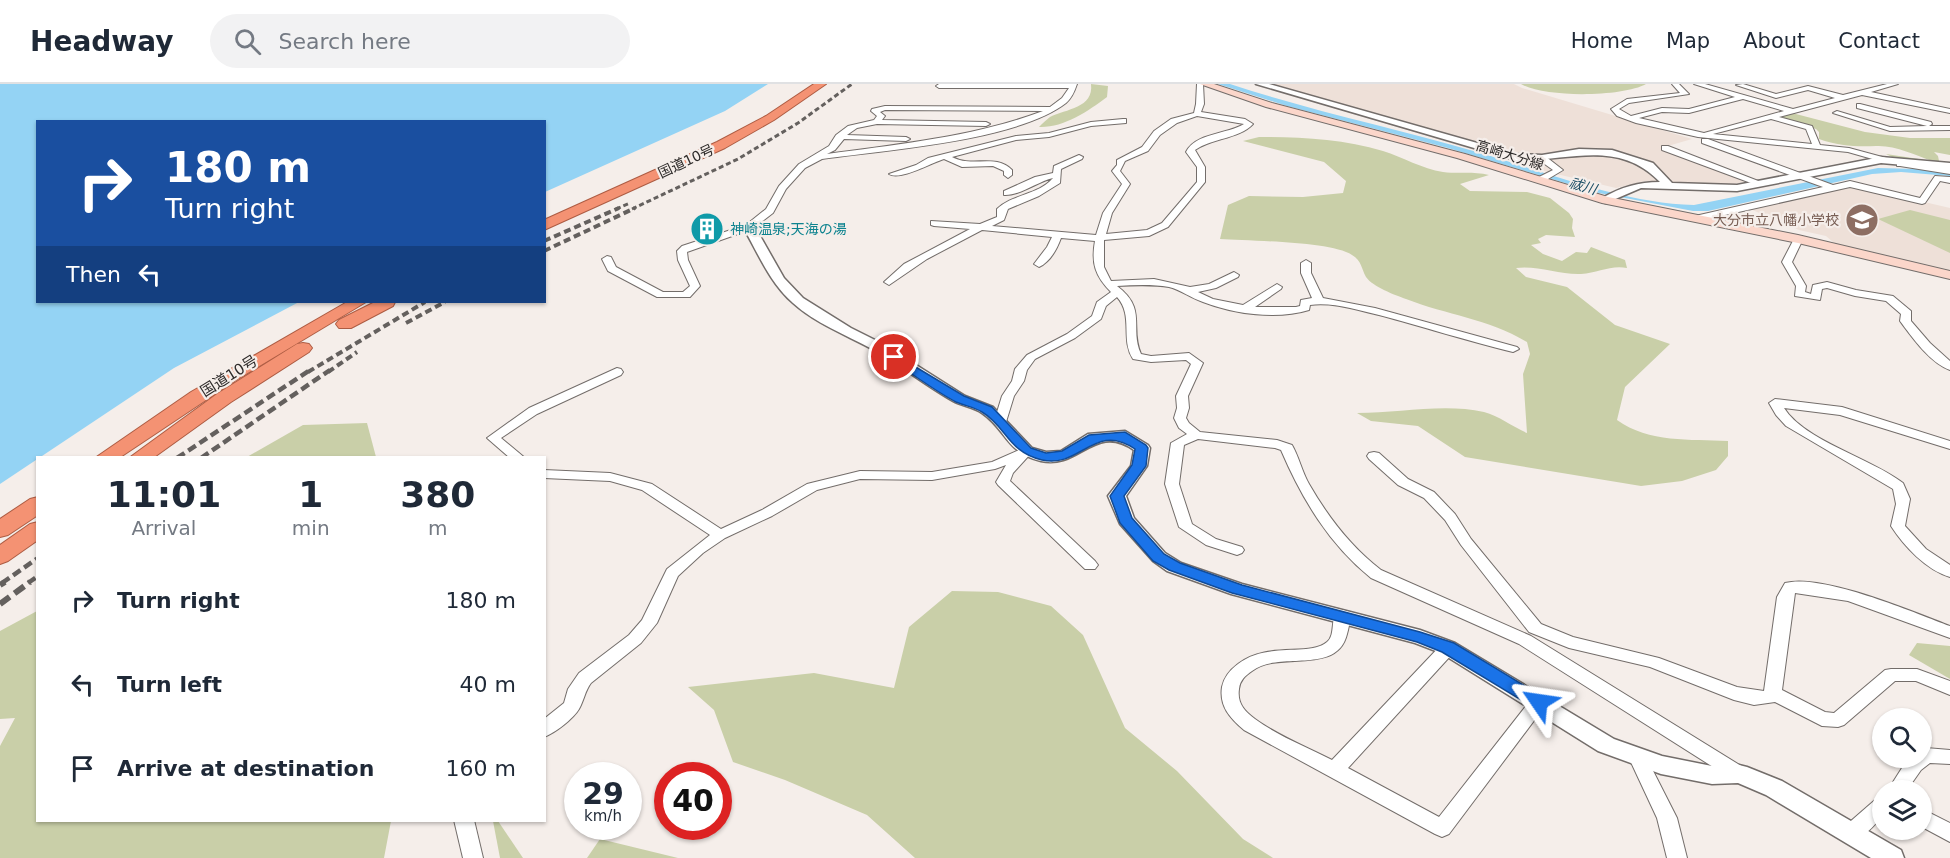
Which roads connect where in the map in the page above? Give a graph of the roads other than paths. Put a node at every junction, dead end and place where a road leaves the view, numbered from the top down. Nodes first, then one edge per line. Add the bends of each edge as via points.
1 (803, 84) edge
2 (821, 84) edge
3 (1200, 84) edge
4 (1205, 84) edge
5 (1260, 84) edge
6 (1675, 84) edge
7 (1697, 84) edge
8 (1738, 84) edge
9 (1770, 84) edge
10 (1894, 84) edge
11 (1074, 85) edge
12 (939, 86) dead end
13 (1861, 93) junction
14 (1743, 97) junction
15 (1843, 98) junction
16 (934, 99) dead end
17 (1885, 99) junction
18 (1065, 100) junction
19 (1860, 106) junction
20 (1052, 109) junction
21 (1792, 111) junction
22 (1950, 111) edge
23 (1197, 114) junction
24 (1771, 117) junction
25 (1630, 118) junction
26 (1123, 121) dead end
27 (877, 122) junction
28 (1013, 124) junction
29 (1946, 128) edge
30 (1680, 131) junction
31 (1700, 135) junction
32 (839, 138) junction
33 (937, 139) junction
34 (1816, 146) junction
35 (1665, 148) dead end
36 (966, 151) junction
37 (820, 157) junction
38 (946, 157) junction
39 (1079, 158) dead end
40 (1542, 158) junction
41 (1883, 160) junction
42 (1868, 162) junction
43 (1950, 169) edge
44 (893, 174) dead end
45 (1057, 174) junction
46 (1008, 175) dead end
47 (1804, 177) junction
48 (1541, 180) junction
49 (1950, 180) edge
50 (1668, 184) junction
51 (1762, 184) junction
52 (1830, 187) junction
53 (1007, 193) dead end
54 (1608, 199) junction
55 (546, 213) edge
56 (1698, 218) junction
57 (934, 223) dead end
58 (546, 225) edge
59 (749, 227) junction
60 (980, 228) junction
61 (1058, 234) junction
62 (1100, 238) junction
63 (1798, 238) junction
64 (607, 259) dead end
65 (1306, 263) dead end
66 (1039, 264) dead end
67 (1950, 274) edge
68 (1234, 275) dead end
69 (890, 282) dead end
70 (1276, 287) dead end
71 (1114, 288) junction
72 (1188, 291) junction
73 (1317, 299) junction
74 (356, 303) edge
75 (385, 303) edge
76 (1246, 308) junction
77 (1513, 349) dead end
78 (1950, 366) edge
79 (617, 372) dead end
80 (1000, 422) junction
81 (1196, 435) junction
82 (1950, 445) edge
83 (1026, 451) junction
84 (108, 456) edge
85 (142, 456) edge
86 (516, 456) edge
87 (1374, 456) dead end
88 (546, 474) edge
89 (36, 505) edge
90 (0, 530) edge
91 (36, 530) edge
92 (720, 535) junction
93 (1237, 550) dead end
94 (0, 556) edge
95 (1090, 565) dead end
96 (1950, 572) edge
97 (1342, 616) junction
98 (1950, 632) edge
99 (1530, 634) junction
100 (1448, 648) junction
101 (1950, 688) edge
102 (1773, 693) junction
103 (1539, 702) junction
104 (546, 727) edge
105 (1950, 757) edge
106 (1638, 758) junction
107 (1335, 770) junction
108 (1739, 774) junction
109 (1904, 780) edge
110 (1872, 815) edge
111 (464, 822) edge
112 (1932, 823) edge
113 (1851, 833) junction
114 (1950, 833) edge
115 (473, 858) edge
116 (1677, 858) edge
117 (1892, 858) edge

1 - 55 highway, 国道10号 via 710,140
2 - 58 highway, 国道10号 via 729,141
3 - 23 street
4 - 48 main road, 高崎大分線
5 - 40 street via 1503,153
6 - 25 street via 1685,94 1627,101 1617,106 1617,112
7 - 14 street
8 - 9 street
8 - 15 street via 1776,96 1808,88
10 - 13 street
11 - 12 street
11 - 18 street
13 - 15 street
13 - 17 street
14 - 21 street
14 - 25 street via 1689,111 1662,110
15 - 21 street
16 - 18 street
17 - 19 street
17 - 22 street
18 - 20 street
19 - 29 street
19 - 29 street via 1837,113 1890,129
20 - 27 street via 885,108 875,111 881,116
20 - 28 street
21 - 24 street
23 - 62 street via 1174,121 1157,133 1146,148 1121,160 1116,171 1126,184 1107,215
23 - 62 street via 1249,124 1243,130 1207,138 1191,149 1201,167 1200,182 1161,228
24 - 31 street
24 - 34 street via 1809,128
25 - 30 street
26 - 36 street via 1016,138
27 - 28 street
27 - 32 street via 854,126
28 - 33 street
30 - 31 street
30 - 47 street
31 - 34 street
32 - 33 street
32 - 37 street
33 - 36 street
33 - 37 street
34 - 41 street
35 - 51 street
36 - 38 street
37 - 59 street via 802,166 782,188 770,211
38 - 44 street
38 - 46 street via 966,166 1003,165
39 - 45 street via 1057,168
40 - 48 street via 1558,169
40 - 50 street via 1587,151 1623,155 1650,165
41 - 42 street
41 - 43 street
42 - 43 street
42 - 47 street
45 - 53 street
45 - 60 street via 1057,181 1025,199 1010,202 1002,209 1001,218
47 - 51 street
47 - 52 street
48 - 54 main road, 高崎大分線
49 - 52 street via 1938,178 1922,201 1850,184
50 - 51 street via 1725,189
50 - 54 street via 1641,185
52 - 56 street
54 - 56 main road, 高崎大分線
56 - 63 main road, 高崎大分線
57 - 60 street
59 - 64 street via 682,251 695,288 680,297 651,290 612,269
59 - 80 street via 779,279 798,301 960,399 988,410
60 - 61 street
60 - 69 street via 900,271
61 - 62 street
61 - 66 street
62 - 71 street via 1098,267
63 - 67 main road, 高崎大分線
63 - 78 street via 1787,262 1802,286 1799,294 1816,298 1817,287 1824,285 1889,298 1907,313 1905,321 1919,337
65 - 73 street
68 - 72 street via 1212,286
70 - 76 street
71 - 72 street via 1145,283 1178,286
71 - 80 street via 1098,309 1097,317 1031,357 1008,396
71 - 81 street via 1130,308 1132,350 1137,357 1189,356 1197,363 1182,396 1180,418
72 - 76 street via 1209,302
73 - 76 street via 1305,302 1300,311
73 - 77 street
74 - 84 highway, 国道10号 via 214,385
75 - 85 highway, 国道10号 via 257,376
79 - 86 street via 532,411 493,438
80 - 83 street
81 - 93 street via 1178,443 1172,484 1186,527
81 - 99 street via 1287,448 1302,483 1334,533 1376,574
82 - 96 street via 1842,411 1775,403 1776,410 1797,428 1900,487 1904,500 1898,526 1925,555
83 - 92 street via 995,465 932,476 860,475 812,487
83 - 95 street via 1003,482
83 - 97 street via 1045,457 1065,455 1094,437 1125,436 1142,448 1139,466 1117,496 1126,520 1159,557 1182,570 1238,589
87 - 99 street via 1403,482 1429,495 1450,517
88 - 92 street via 610,477 647,486
89 - 90 highway
91 - 94 highway
92 - 104 street via 672,573 649,623 635,639 585,678 570,707
97 - 100 street
97 - 107 street via 1334,646 1323,652 1260,657 1232,679 1229,697 1233,710 1250,725
98 - 102 street via 1846,596 1811,587 1790,587 1785,597
99 - 102 street via 1653,662 1754,698 1769,698
99 - 108 street
100 - 103 street
100 - 107 street
101 - 102 street via 1917,675 1891,675 1838,720 1822,719
103 - 106 street via 1606,745
103 - 107 street via 1442,828
105 - 109 street via 1926,755
106 - 108 street via 1712,775
106 - 116 street via 1668,819
108 - 113 street via 1774,788
110 - 113 street
111 - 115 street
112 - 114 street
113 - 117 street

